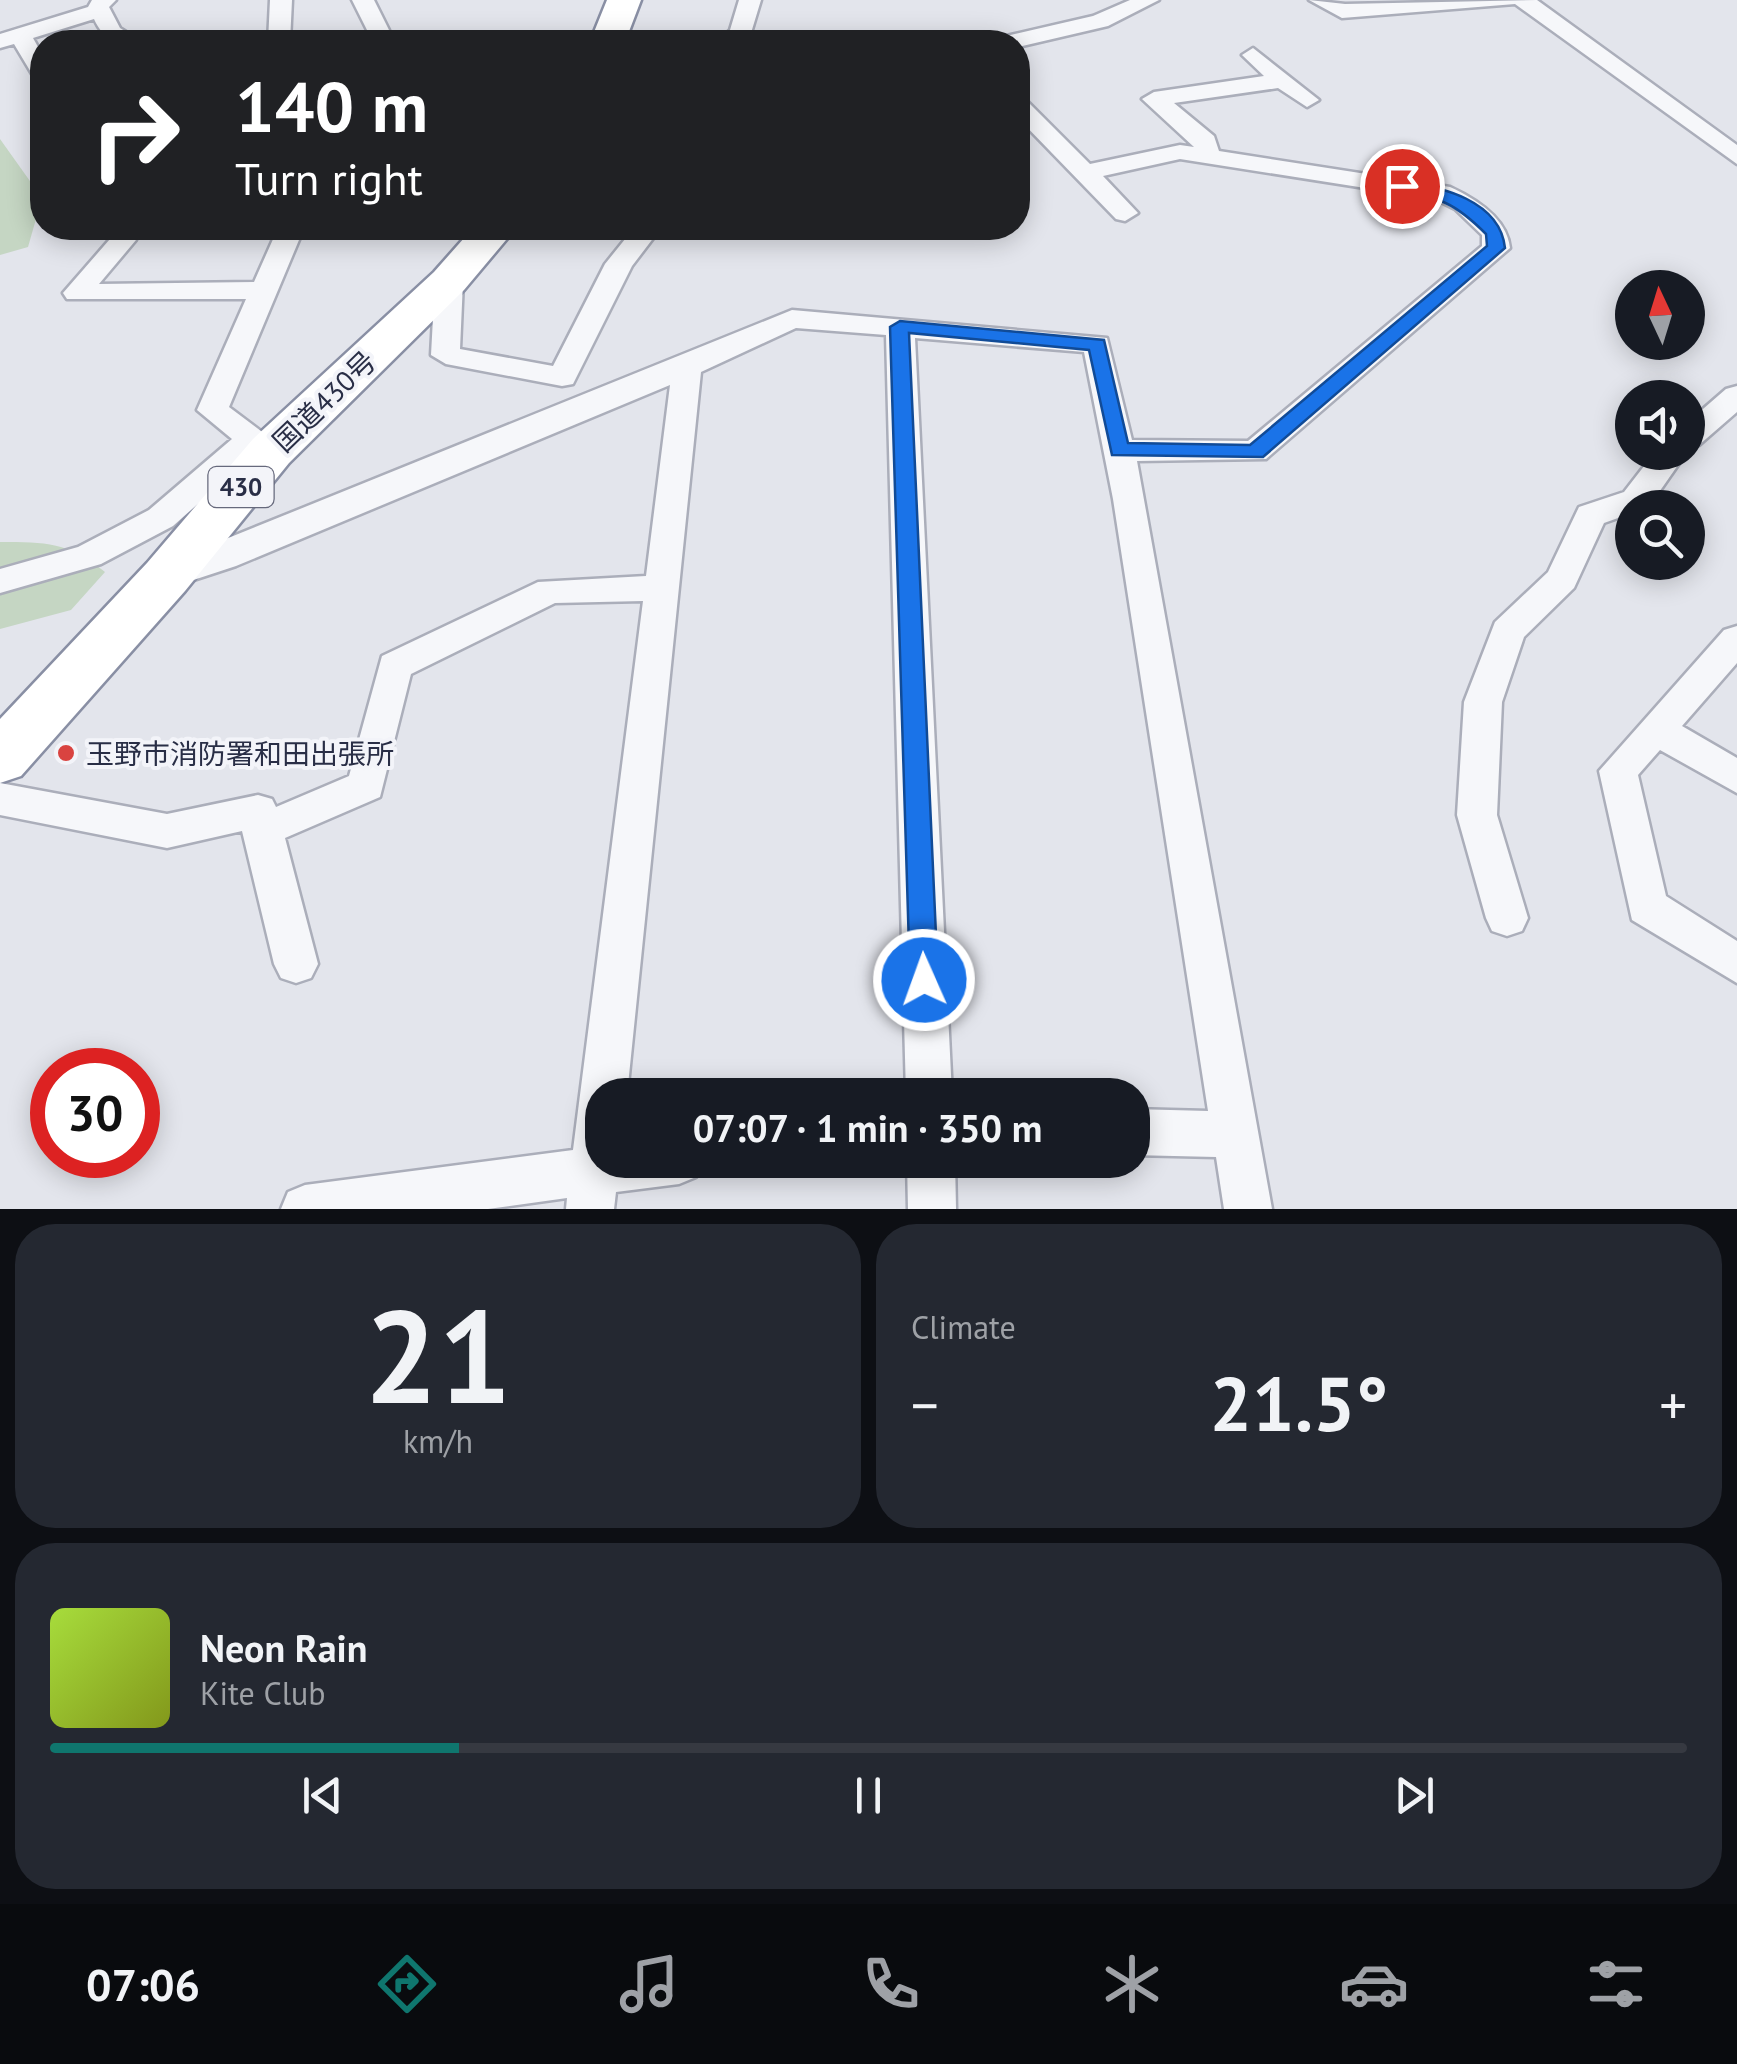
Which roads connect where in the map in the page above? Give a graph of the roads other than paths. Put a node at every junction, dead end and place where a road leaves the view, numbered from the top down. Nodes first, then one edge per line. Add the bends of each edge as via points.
1 (280, 0) edge
2 (363, 0) edge
3 (624, 0) edge
4 (750, 0) edge
5 (1148, 0) edge
6 (1320, 0) edge
7 (1507, 0) edge
8 (1523, 0) edge
9 (102, 5) edge
10 (32, 30) edge
11 (110, 30) edge
12 (279, 30) edge
13 (378, 30) edge
14 (613, 30) edge
15 (741, 30) edge
16 (1030, 37) edge
17 (10, 38) edge
18 (1254, 56) dead end
19 (30, 59) edge
20 (1283, 80) junction
21 (1307, 100) dead end
22 (1030, 117) edge
23 (1725, 144) edge
24 (1208, 156) junction
25 (1737, 157) edge
26 (1084, 172) junction
27 (1125, 213) dead end
28 (124, 240) edge
29 (286, 240) edge
30 (485, 240) edge
31 (638, 240) edge
32 (448, 281) junction
33 (264, 290) junction
34 (900, 327) junction
35 (688, 367) junction
36 (1737, 396) edge
37 (1705, 423) edge
38 (262, 444) junction
39 (1119, 450) junction
40 (1658, 470) edge
41 (166, 577) junction
42 (0, 581) edge
43 (662, 588) junction
44 (1737, 639) edge
45 (1656, 730) junction
46 (0, 760) edge
47 (1737, 777) edge
48 (0, 799) edge
49 (262, 830) junction
50 (1507, 918) dead end
51 (296, 964) dead end
52 (1737, 964) edge
53 (606, 1078) edge
54 (928, 1078) edge
55 (1150, 1132) edge
56 (1235, 1134) junction
57 (628, 1178) edge
58 (931, 1178) edge
59 (593, 1190) edge
60 (318, 1208) edge
61 (932, 1209) edge
62 (1248, 1209) edge

1 - 12 street
2 - 13 street
3 - 14 highway
4 - 15 street
5 - 16 street via 1100,21
6 - 7 street via 1342,11
8 - 23 street
9 - 10 street
9 - 11 street
17 - 19 street
18 - 20 street
20 - 21 street
20 - 24 street via 1154,100 1204,141
22 - 26 street
23 - 25 street
24 - 26 street via 1158,154
24 - 39 street via 1441,192 1482,217 1495,233 1496,248 1255,452
26 - 27 street
28 - 33 street via 77,293
29 - 33 street
30 - 32 highway, 国道430号 / 430
31 - 32 street via 619,264 562,376 446,354
32 - 38 highway, 国道430号 / 430
33 - 38 street via 212,410
34 - 35 street via 792,319
34 - 39 street via 1097,344
34 - 54 street
35 - 41 street
35 - 43 street
36 - 37 street
38 - 41 highway, 国道430号 / 430
38 - 42 street via 161,518 89,556
39 - 56 street
40 - 50 street via 1636,500 1590,515 1562,579 1508,631 1483,702 1476,815
41 - 46 highway, 国道430号 / 430
43 - 49 street via 550,592 394,666 366,786
43 - 53 street
44 - 45 street
45 - 47 street
45 - 52 street via 1618,771 1647,907
48 - 49 street via 167,831 258,811
49 - 51 street
55 - 56 street
56 - 62 street
57 - 59 street
58 - 61 street
59 - 60 street

